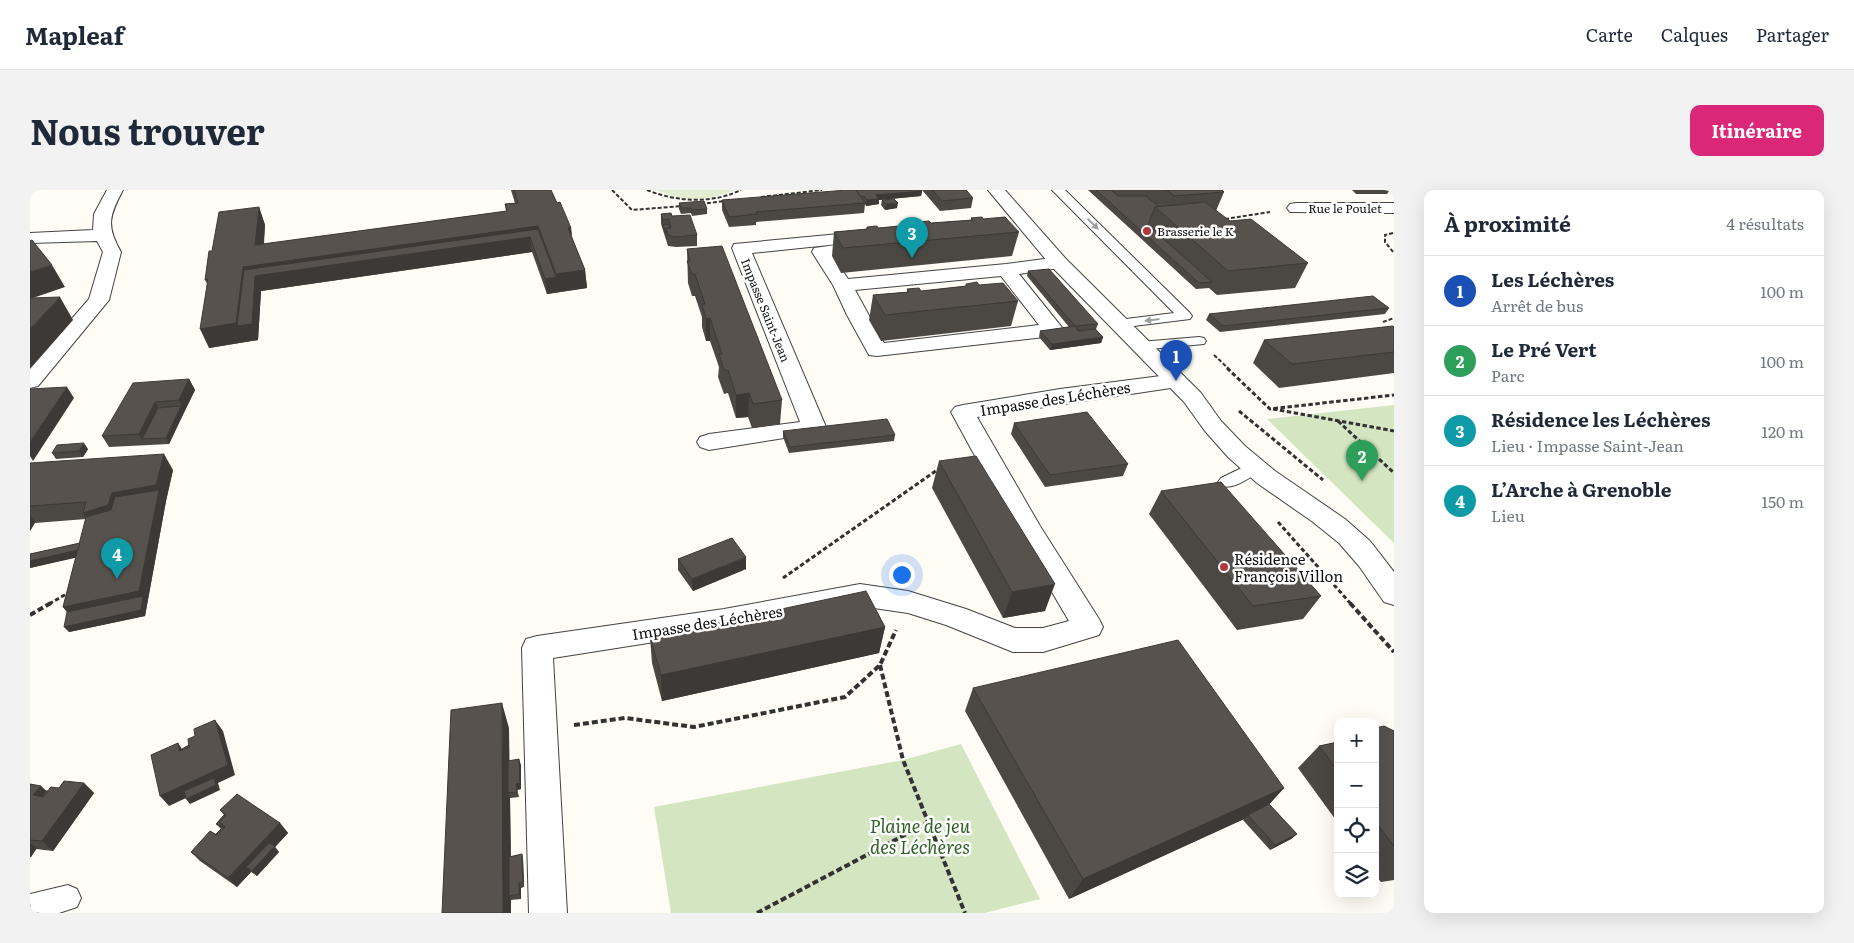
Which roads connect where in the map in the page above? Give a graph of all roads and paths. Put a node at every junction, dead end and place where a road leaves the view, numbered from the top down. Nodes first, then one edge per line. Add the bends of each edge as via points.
1 (115, 190) edge
2 (612, 190) edge
3 (648, 190) edge
4 (741, 190) edge
5 (822, 190) edge
6 (996, 190) edge
7 (1058, 190) edge
8 (758, 197) edge
9 (728, 200) edge
10 (699, 204) edge
11 (689, 205) edge
12 (1296, 208) joint
13 (1394, 208) edge
14 (1218, 220) edge
15 (1394, 233) edge
16 (102, 235) junction
17 (30, 238) edge
18 (1394, 253) edge
19 (1059, 263) junction
20 (1006, 270) junction
21 (843, 284) junction
22 (1394, 318) edge
23 (1383, 322) dead end
24 (1118, 324) junction
25 (1199, 341) joint
26 (1140, 346) junction
27 (1176, 380) junction
28 (30, 381) edge
29 (1394, 395) edge
30 (1237, 409) dead end
31 (1270, 409) junction
32 (1337, 421) junction
33 (1394, 431) edge
34 (709, 442) dead end
35 (980, 442) junction
36 (1254, 468) junction
37 (1394, 473) edge
38 (1227, 482) dead end
39 (1326, 483) dead end
40 (1275, 519) dead end
41 (781, 580) dead end
42 (68, 592) edge
43 (1394, 594) edge
44 (908, 602) junction
45 (30, 615) edge
46 (1394, 652) edge
47 (880, 666) junction
48 (541, 730) junction
49 (929, 822) junction
50 (68, 898) dead end
51 (30, 907) edge
52 (548, 913) edge
53 (757, 913) edge
54 (965, 913) edge

1 - 16 street via 102,216
2 - 11 path via 632,210
3 - 4 path via 684,200 716,198
5 - 8 path
6 - 19 street via 1018,229
7 -> 24 lane via 1184,316
9 - 10 path
12 - 13 street, Rue le Poulet
12 - 14 path
15 - 18 path via 1385,235 1385,242
16 - 17 street
16 - 28 street via 112,252 99,300
19 - 20 street
19 - 24 street
20 - 21 street
20 - 21 street, Impasse Saint-Jean via 1054,330 877,350
21 - 34 street, Impasse Saint-Jean via 821,252 887,241 741,248 814,427
22 - 23 path
24 - 26 street
25 - 26 lane
25 - 31 path
26 - 27 street
27 - 35 street, Impasse des Léchères via 963,412
27 - 36 street via 1226,441
29 - 31 path
30 - 39 path
31 - 32 path
32 - 33 path
32 - 37 path
35 - 41 path
35 - 44 street, Impasse des Léchères via 1029,531 1088,627 1043,640 1013,640
36 - 38 lane
36 - 43 street via 1328,520 1359,547
40 - 46 path
42 - 45 path
44 - 47 path
44 - 48 street, Impasse des Léchères via 860,595 724,620 537,648
47 - 48 path via 845,697 694,728 625,718
47 - 49 path via 903,760
48 - 52 street, Impasse des Léchères
49 - 53 path
49 - 54 path
50 - 51 lane

